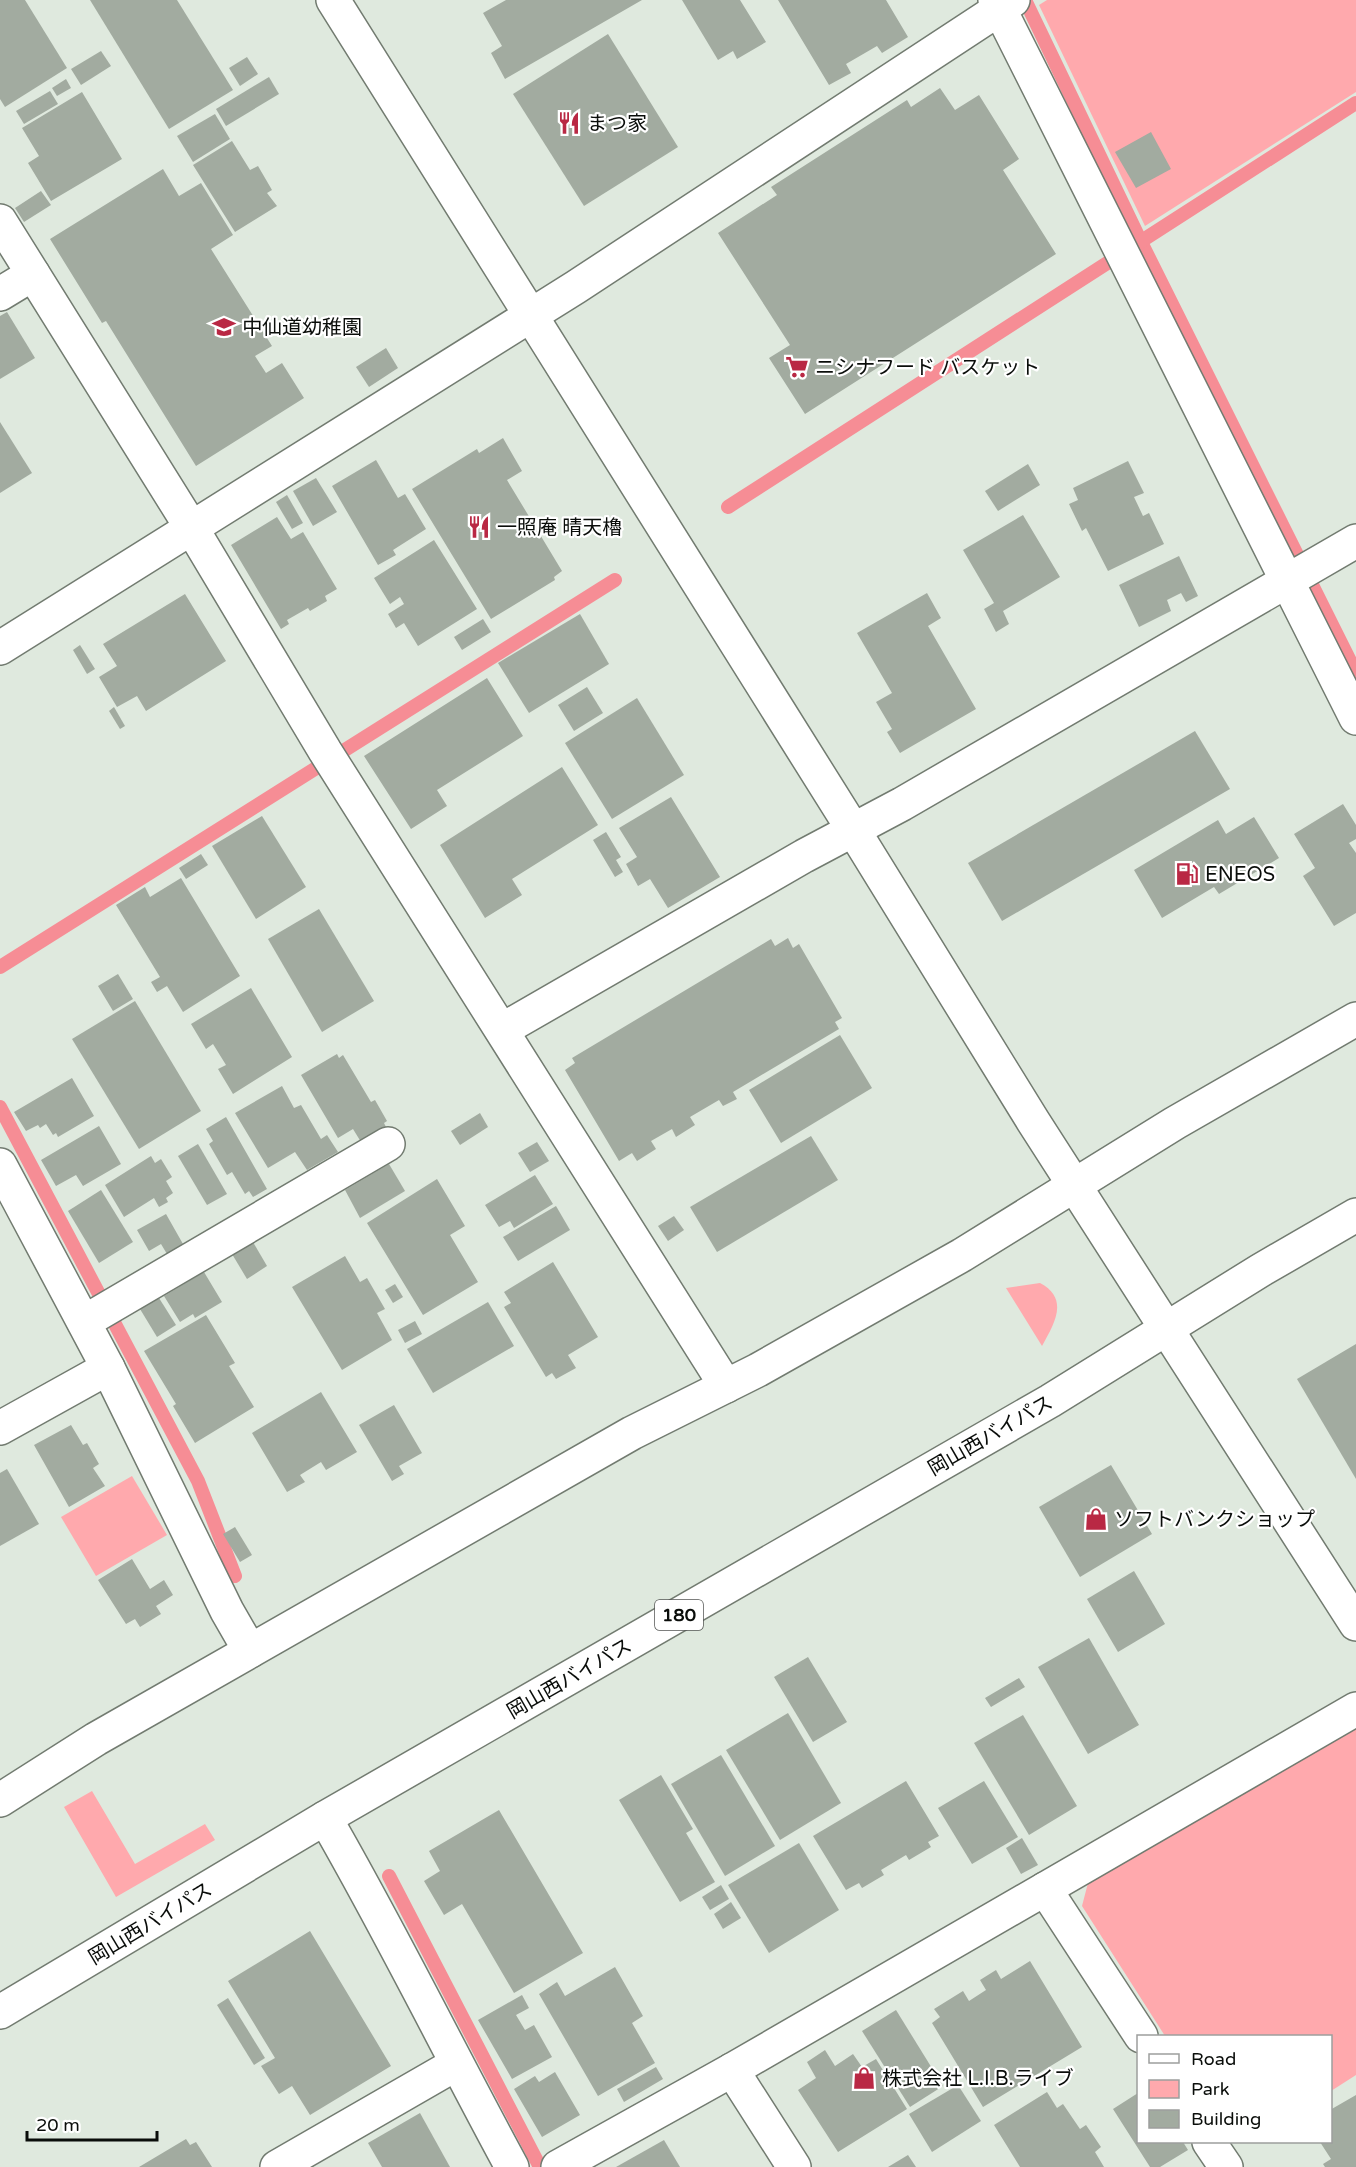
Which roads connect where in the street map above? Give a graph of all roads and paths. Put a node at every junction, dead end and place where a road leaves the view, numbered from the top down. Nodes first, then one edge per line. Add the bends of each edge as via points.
1 (333, 0) edge
2 (1004, 3) edge
3 (0, 221) edge
4 (33, 274) junction
5 (0, 294) edge
6 (531, 315) junction
7 (191, 527) junction
8 (1356, 541) edge
9 (1298, 574) junction
10 (0, 648) edge
11 (1356, 718) edge
12 (854, 831) junction
13 (1356, 1019) edge
14 (502, 1030) junction
15 (387, 1144) dead end
16 (0, 1166) edge
17 (1074, 1185) junction
18 (1356, 1215) edge
19 (99, 1313) junction
20 (1167, 1328) junction
21 (108, 1368) junction
22 (726, 1386) junction
23 (0, 1428) edge
24 (1356, 1623) edge
25 (250, 1651) junction
26 (1356, 1709) edge
27 (0, 1800) edge
28 (325, 1818) junction
29 (1045, 1889) junction
30 (0, 2012) edge
31 (1140, 2035) edge
32 (456, 2064) junction
33 (732, 2070) junction
34 (1210, 2143) edge
35 (277, 2167) edge
36 (512, 2167) edge
37 (558, 2167) edge
38 (794, 2167) edge
39 (1226, 2167) edge

1 - 6 main road
2 - 6 main road
2 - 9 main road via 1124,257
3 - 4 main road
4 - 5 main road
4 - 7 main road
6 - 7 main road
6 - 12 main road
7 - 10 main road
7 - 14 main road via 332,761
8 - 9 main road
9 - 11 main road
9 - 12 main road
12 - 14 main road
12 - 17 main road
13 - 17 main road
14 - 22 main road
15 - 19 main road
16 - 19 main road
17 - 20 main road
17 - 22 main road via 962,1255
18 - 20 main road, 岡山西バイパス / 180
19 - 21 main road
20 - 24 main road
20 - 28 main road, 岡山西バイパス / 180 via 1050,1401
21 - 23 main road
21 - 25 main road
22 - 25 main road via 632,1433
25 - 27 main road via 96,1739
26 - 29 main road
28 - 30 main road, 岡山西バイパス / 180
28 - 32 main road
29 - 31 main road
29 - 33 main road
32 - 35 main road
32 - 36 main road
33 - 37 main road
33 - 38 main road
34 - 39 main road

